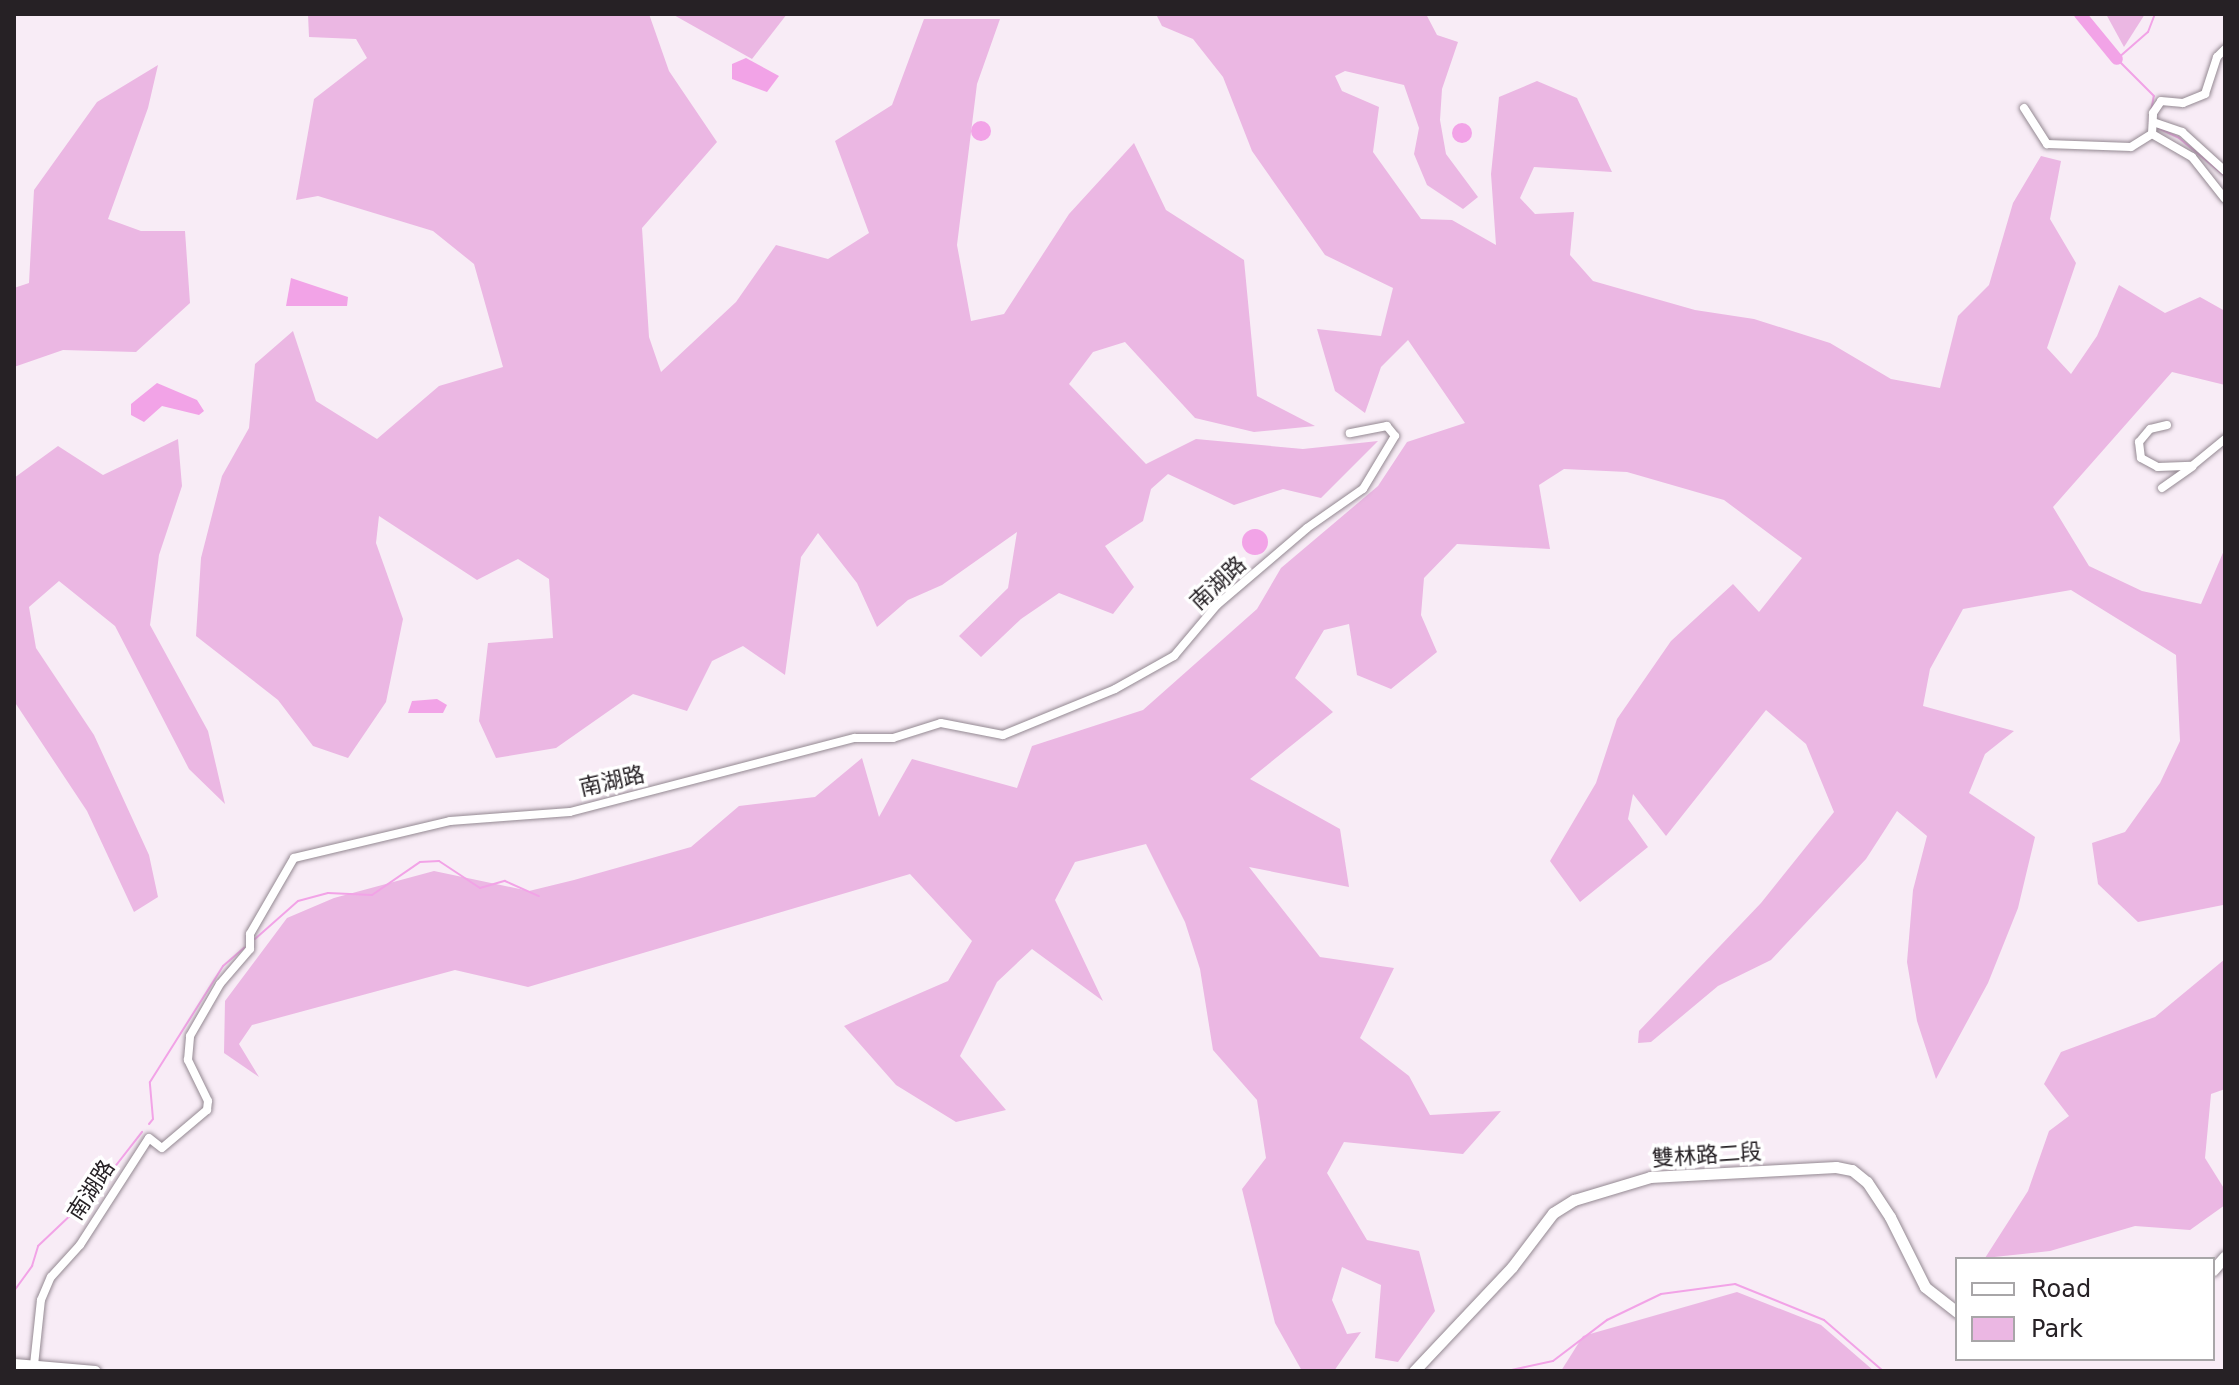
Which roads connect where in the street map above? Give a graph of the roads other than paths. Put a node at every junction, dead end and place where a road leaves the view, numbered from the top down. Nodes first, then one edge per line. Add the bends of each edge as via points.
1 (2225, 49) edge
2 (2024, 108) dead end
3 (2153, 122) junction
4 (2152, 134) junction
5 (2225, 171) edge
6 (2225, 199) edge
7 (2167, 425) dead end
8 (1350, 433) dead end
9 (2225, 439) edge
10 (2192, 466) junction
11 (2162, 488) dead end
12 (1955, 1310) edge
13 (14, 1364) edge
14 (34, 1368) edge
15 (95, 1371) edge
16 (1414, 1371) edge

1 - 3 street via 2217,57 2205,94 2183,103 2161,101
2 - 4 street via 2047,144 2131,147
3 - 4 street
3 - 5 street via 2182,132
4 - 6 street via 2192,157
7 - 10 street via 2144,434 2141,458 2171,469
8 - 14 street, 南湖路 via 1393,426 1395,436 1363,489 1307,528 1217,605 1174,656 1115,689 1003,735 941,723 893,738 855,738 570,812 450,821 294,858 250,934 250,949 220,984 190,1036 188,1060 207,1110 162,1148 149,1138 80,1245 51,1277 41,1300
9 - 10 street
10 - 11 street
12 - 16 street, 雙林路二段 via 1925,1287 1890,1217 1867,1182 1852,1170 1650,1177 1574,1200 1553,1213 1506,1274
13 - 14 street
14 - 15 street

